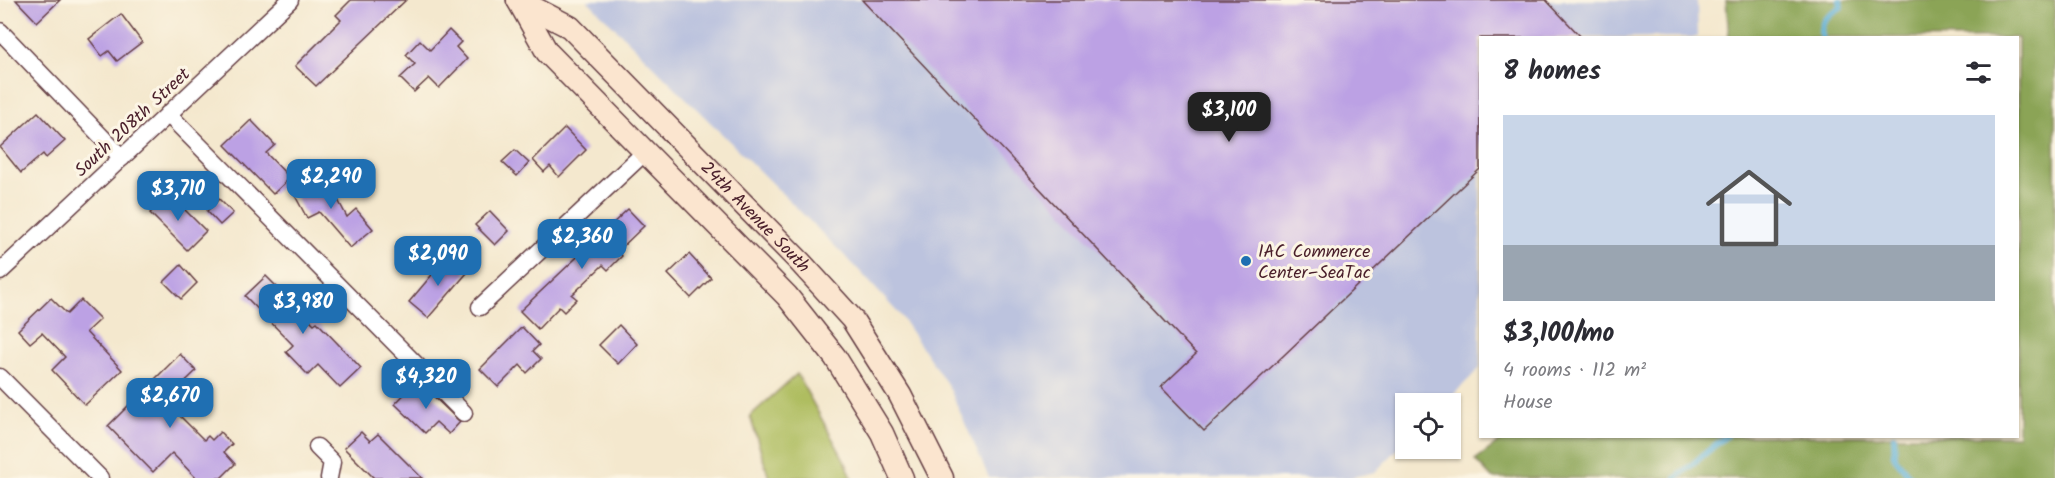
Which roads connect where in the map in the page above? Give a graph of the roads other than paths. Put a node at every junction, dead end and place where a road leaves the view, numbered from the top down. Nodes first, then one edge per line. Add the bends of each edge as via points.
1 (290, 0) edge
2 (518, 0) edge
3 (0, 30) edge
4 (168, 114) junction
5 (644, 153) junction
6 (122, 158) junction
7 (0, 272) edge
8 (480, 307) dead end
9 (0, 377) edge
10 (465, 413) dead end
11 (317, 447) dead end
12 (100, 478) edge
13 (329, 478) edge
14 (902, 478) edge
15 (942, 478) edge

1 - 4 street, South 208th Street
2 - 5 street, 24th Avenue South via 547,52
2 - 15 street, 24th Avenue South via 570,27 852,319 900,395
3 - 6 street
4 - 6 street, South 208th Street
4 - 10 street
5 - 8 street
5 - 14 street, 24th Avenue South via 787,296 828,348 882,433
6 - 7 street, South 208th Street
9 - 12 street
11 - 13 street via 332,462

